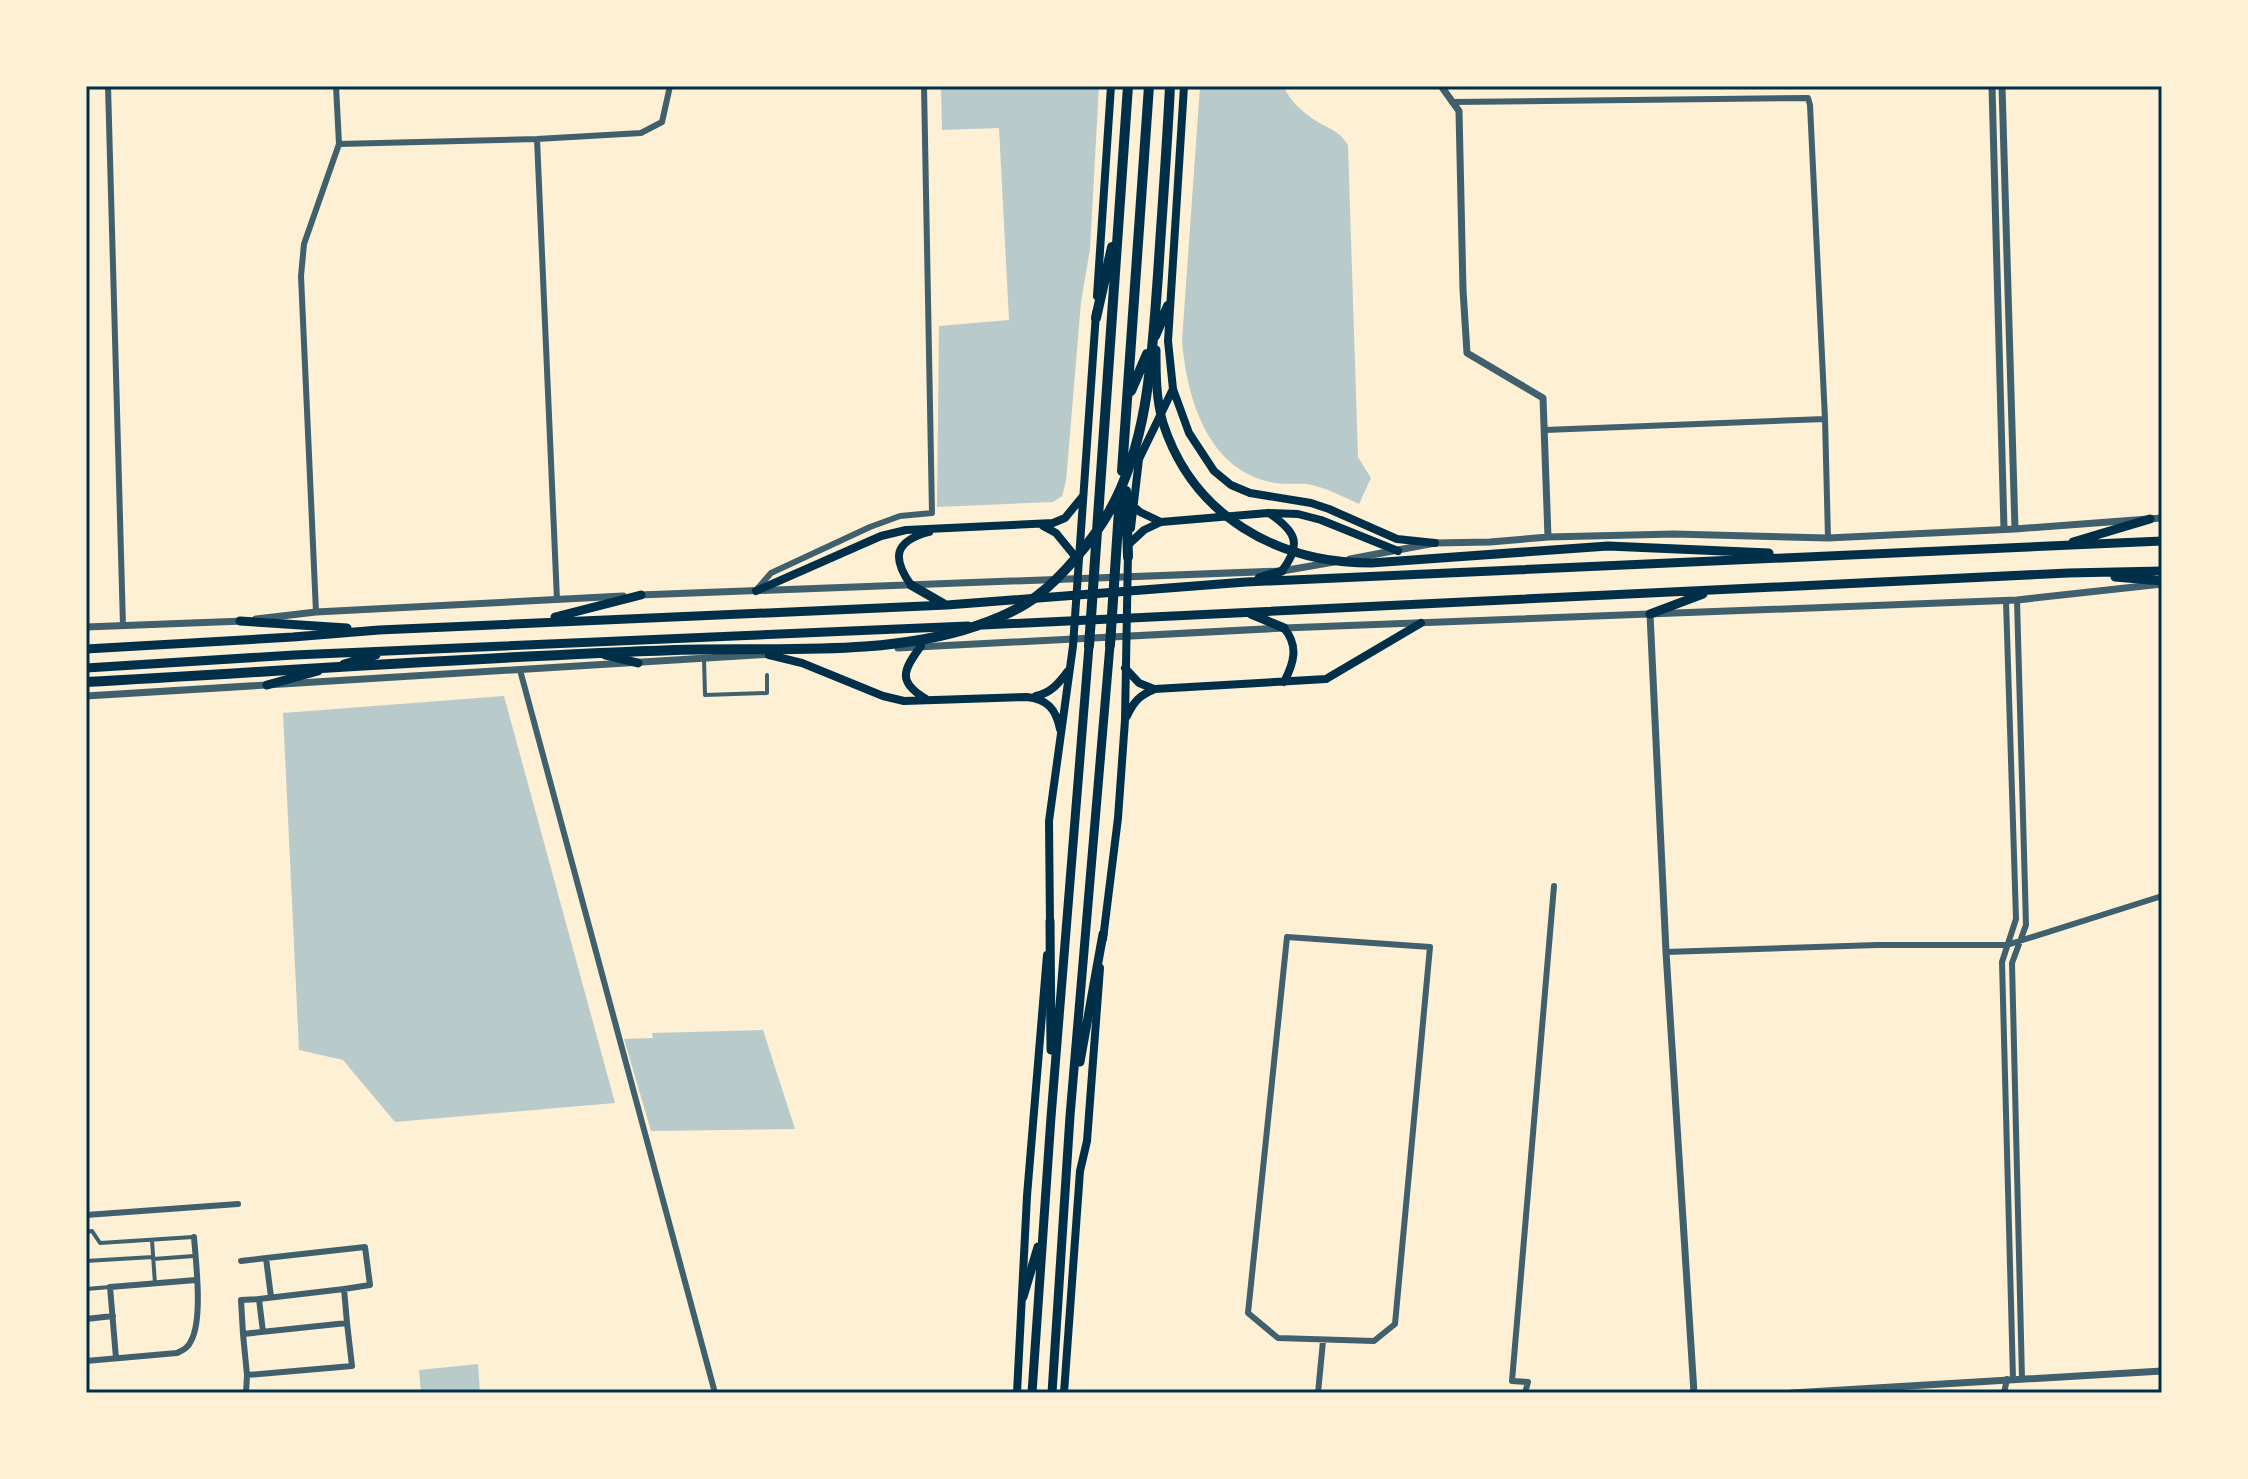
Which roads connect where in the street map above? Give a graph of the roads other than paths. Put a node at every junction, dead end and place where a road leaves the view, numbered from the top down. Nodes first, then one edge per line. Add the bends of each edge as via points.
1 (108, 86) edge
2 (336, 86) edge
3 (670, 86) edge
4 (924, 86) edge
5 (1111, 86) edge
6 (1128, 86) edge
7 (1149, 86) edge
8 (1170, 86) edge
9 (1184, 86) edge
10 (1441, 86) edge
11 (1992, 86) edge
12 (2002, 86) edge
13 (1452, 102) junction
14 (537, 139) junction
15 (339, 144) junction
16 (1120, 214) junction
17 (1168, 306) junction
18 (1155, 309) junction
19 (1096, 318) junction
20 (1173, 389) junction
21 (1127, 400) junction
22 (1825, 419) junction
23 (1125, 429) junction
24 (1545, 430) junction
25 (1083, 496) junction
26 (1133, 506) junction
27 (1268, 513) junction
28 (2162, 518) edge
29 (2150, 519) junction
30 (1161, 522) junction
31 (1039, 525) junction
32 (946, 528) junction
33 (2004, 529) junction
34 (2015, 529) junction
35 (1548, 537) junction
36 (1828, 538) junction
37 (2162, 541) edge
38 (1435, 543) junction
39 (1129, 544) junction
40 (2057, 546) junction
41 (1398, 551) junction
42 (1824, 556) junction
43 (1127, 562) junction
44 (1078, 565) junction
45 (1282, 571) junction
46 (2162, 571) edge
47 (2068, 573) junction
48 (1246, 582) junction
49 (2162, 582) edge
50 (911, 585) junction
51 (1713, 590) junction
52 (756, 591) junction
53 (641, 595) junction
54 (557, 600) junction
55 (2017, 600) junction
56 (2006, 601) junction
57 (947, 605) junction
58 (316, 612) junction
59 (1247, 612) junction
60 (1650, 614) junction
61 (240, 621) junction
62 (537, 622) junction
63 (1421, 623) junction
64 (123, 626) junction
65 (954, 626) junction
66 (86, 627) edge
67 (1284, 628) junction
68 (379, 630) junction
69 (559, 643) junction
70 (1110, 645) joint
71 (921, 646) junction
72 (1089, 646) joint
73 (86, 649) edge
74 (394, 651) junction
75 (769, 655) junction
76 (704, 659) junction
77 (638, 663) junction
78 (1070, 667) junction
79 (86, 668) edge
80 (1125, 668) junction
81 (520, 670) junction
82 (767, 675) dead end
83 (86, 682) edge
84 (1284, 682) junction
85 (267, 685) junction
86 (1155, 689) junction
87 (86, 696) edge
88 (1027, 697) junction
89 (926, 699) junction
90 (1125, 720) junction
91 (1061, 734) junction
92 (1554, 886) dead end
93 (2162, 896) edge
94 (1050, 921) junction
95 (1103, 934) junction
96 (2020, 942) junction
97 (2007, 945) junction
98 (1666, 952) junction
99 (1070, 1116) junction
100 (1051, 1117) junction
101 (238, 1204) dead end
102 (86, 1215) edge
103 (1043, 1228) junction
104 (86, 1232) edge
105 (194, 1237) joint
106 (152, 1240) junction
107 (195, 1256) junction
108 (153, 1258) junction
109 (266, 1258) junction
110 (86, 1261) edge
111 (241, 1261) dead end
112 (196, 1280) junction
113 (155, 1284) junction
114 (110, 1287) junction
115 (86, 1289) edge
116 (344, 1289) junction
117 (271, 1297) junction
118 (1023, 1297) junction
119 (259, 1299) junction
120 (113, 1316) junction
121 (86, 1319) edge
122 (347, 1323) junction
123 (263, 1332) junction
124 (243, 1334) junction
125 (1323, 1341) junction
126 (116, 1358) junction
127 (86, 1361) edge
128 (2162, 1371) edge
129 (247, 1375) junction
130 (2014, 1379) junction
131 (246, 1393) edge
132 (715, 1393) edge
133 (1017, 1393) edge
134 (1032, 1393) edge
135 (1052, 1393) edge
136 (1064, 1393) edge
137 (1318, 1393) edge
138 (1525, 1393) edge
139 (1694, 1393) edge
140 (1792, 1393) edge
141 (2004, 1393) edge

1 - 64 street
2 - 15 street
3 - 14 street via 662,122 641,133
4 - 52 street via 932,513 900,516 870,527 771,573
5 - 19 main road
6 - 16 highway
7 - 21 highway
8 - 18 highway
9 - 17 main road
10 - 13 street
11 - 33 street
12 - 34 street
13 - 22 street via 1808,98
13 - 24 street via 1460,120 1467,353 1543,398
14 - 15 street
14 - 54 street
15 - 58 street via 304,244 301,276
16 - 19 highway
16 - 72 highway
17 - 20 main road
17 - 21 highway
18 - 42 highway via 1156,384 1163,422 1176,452 1209,502 1250,533 1278,546 1347,563 1608,546
18 - 83 highway via 1141,418 1110,511 1038,595 974,627 869,645 677,650
19 - 25 main road
20 - 26 main road via 1139,459
20 - 38 main road via 1200,452 1231,485 1320,506 1397,539
21 - 23 highway
22 - 24 street
22 - 36 street
23 - 43 highway
23 - 70 highway
24 - 35 street
25 - 31 main road via 1065,518
25 - 44 main road
26 - 30 main road
26 - 39 main road
27 - 30 main road
27 - 41 main road via 1310,517
27 - 45 main road via 1288,526 1294,538 1291,558
28 - 29 street
29 - 34 street
29 - 40 highway
30 - 39 main road
31 - 32 main road
31 - 44 main road via 1056,533
32 - 50 main road via 913,536 903,544 899,565
32 - 52 main road via 881,536
33 - 34 street
33 - 36 street
35 - 36 street
35 - 38 street
37 - 40 highway
38 - 41 street
39 - 43 main road
40 - 42 highway
41 - 45 street
42 - 48 highway
43 - 80 main road
44 - 78 main road
45 - 48 highway
45 - 50 street
46 - 47 highway
47 - 49 highway
47 - 51 highway
48 - 57 highway
49 - 55 street
50 - 52 street
50 - 57 highway
51 - 59 highway
51 - 60 highway
52 - 53 street
53 - 54 street
53 - 62 highway
54 - 58 street
55 - 56 street
55 - 96 street via 2026,925
56 - 60 street
56 - 97 street via 2016,919
57 - 62 highway
58 - 61 street
59 - 65 highway
59 - 67 highway
60 - 63 street
60 - 98 street
61 - 64 street
61 - 68 highway
62 - 68 highway
63 - 67 street
63 - 84 main road via 1326,679
64 - 66 street
65 - 69 highway
65 - 71 highway
67 - 71 street
67 - 84 main road via 1291,636 1294,658
68 - 73 highway
69 - 74 highway
69 - 77 highway
70 - 99 highway
71 - 75 street
71 - 89 main road via 905,672 905,682
72 - 100 highway
74 - 79 highway
74 - 85 highway
75 - 76 street
75 - 89 main road via 883,696
76 - 77 street
76 - 82 street via 705,695 767,693
77 - 81 street
78 - 88 main road via 1045,694
78 - 91 main road
80 - 86 main road via 1139,683
80 - 90 main road
81 - 85 street
81 - 132 street
84 - 86 main road
85 - 87 street
86 - 90 main road via 1133,702
88 - 89 main road
88 - 91 main road via 1054,710
90 - 95 main road
91 - 94 main road via 1049,821
92 - 138 street via 1512,1381 1528,1382
93 - 96 street
94 - 100 highway
94 - 118 main road
95 - 99 highway
95 - 136 main road
96 - 97 street
96 - 130 street via 2012,963
97 - 98 street
97 - 130 street via 2002,962
98 - 139 street
99 - 135 highway
100 - 103 highway
101 - 102 street
103 - 118 highway
103 - 134 highway
104 - 106 street via 92,1231 100,1243
105 - 106 street
105 - 107 street
106 - 108 street
107 - 108 street
107 - 112 street
108 - 110 street
108 - 113 street
109 - 111 street
109 - 116 street via 365,1247 370,1285
109 - 117 street
112 - 113 street
112 - 126 street via 197,1319 186,1348
113 - 114 street
114 - 115 street
114 - 120 street
116 - 117 street
116 - 122 street
117 - 119 street
118 - 133 main road
119 - 123 street
119 - 124 street via 241,1300
120 - 121 street
120 - 126 street
122 - 123 street
122 - 129 street via 352,1366
123 - 124 street
124 - 129 street
125 - 125 street via 1374,1341 1395,1324 1430,947 1287,937 1248,1313 1278,1338
125 - 137 street
126 - 127 street
128 - 130 street
129 - 131 street
130 - 140 street
130 - 141 street

